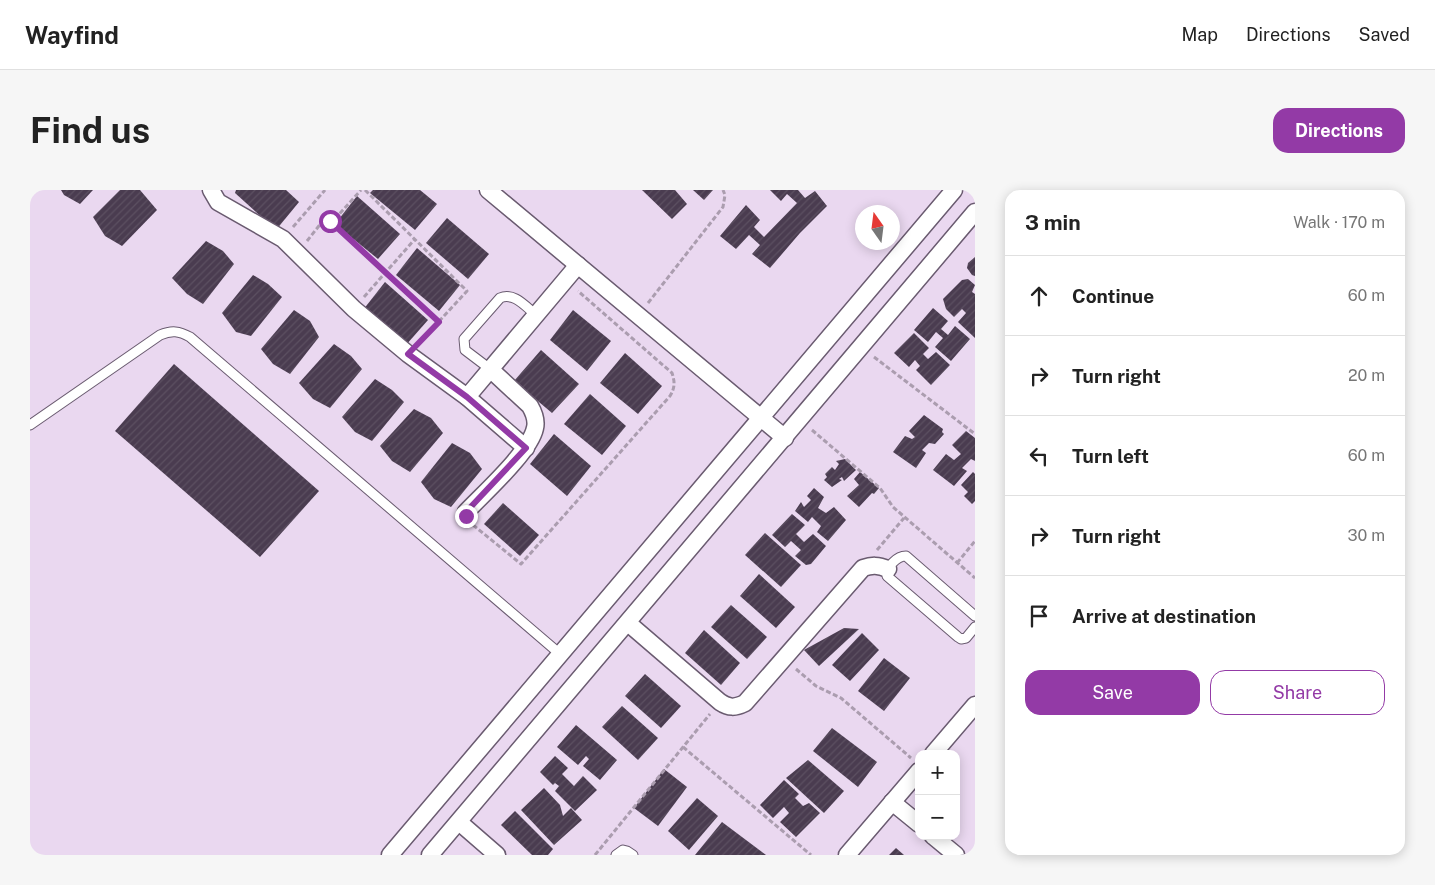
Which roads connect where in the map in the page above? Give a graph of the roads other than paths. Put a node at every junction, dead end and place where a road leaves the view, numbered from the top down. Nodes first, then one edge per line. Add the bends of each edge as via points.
1 (211, 190) edge
2 (954, 190) edge
3 (490, 191) edge
4 (975, 212) edge
5 (578, 265) junction
6 (536, 315) junction
7 (490, 369) junction
8 (467, 397) junction
9 (760, 418) junction
10 (30, 425) edge
11 (784, 438) junction
12 (526, 448) junction
13 (466, 512) road end
14 (888, 569) junction
15 (975, 616) edge
16 (628, 623) junction
17 (975, 627) edge
18 (560, 654) junction
19 (975, 705) edge
20 (936, 750) edge
21 (915, 765) edge
22 (892, 802) junction
23 (915, 821) edge
24 (459, 822) junction
25 (938, 840) edge
26 (390, 855) edge
27 (430, 855) edge
28 (497, 855) edge
29 (616, 855) edge
30 (633, 855) edge
31 (847, 855) edge
32 (956, 855) edge

1 - 8 street via 218,202 283,239 354,308 408,354
2 - 9 street
3 - 5 street
4 - 11 street
5 - 6 street
5 - 9 street
6 - 7 street
6 - 7 lane via 506,295 464,339 465,350
7 - 8 street
7 - 12 street via 534,413 535,430
8 - 12 street
9 - 11 street
9 - 18 street
10 - 18 lane via 160,335 170,331 181,332
11 - 16 street
12 - 13 street
14 - 15 lane via 906,556
14 - 16 street via 871,565 862,568 745,703 737,707 720,702
14 - 17 lane via 887,576 961,639
16 - 24 street
18 - 26 street
19 - 20 street
21 - 22 street
22 - 23 street
22 - 31 street
24 - 27 street
24 - 28 street
25 - 32 street
29 - 30 lane via 623,850

